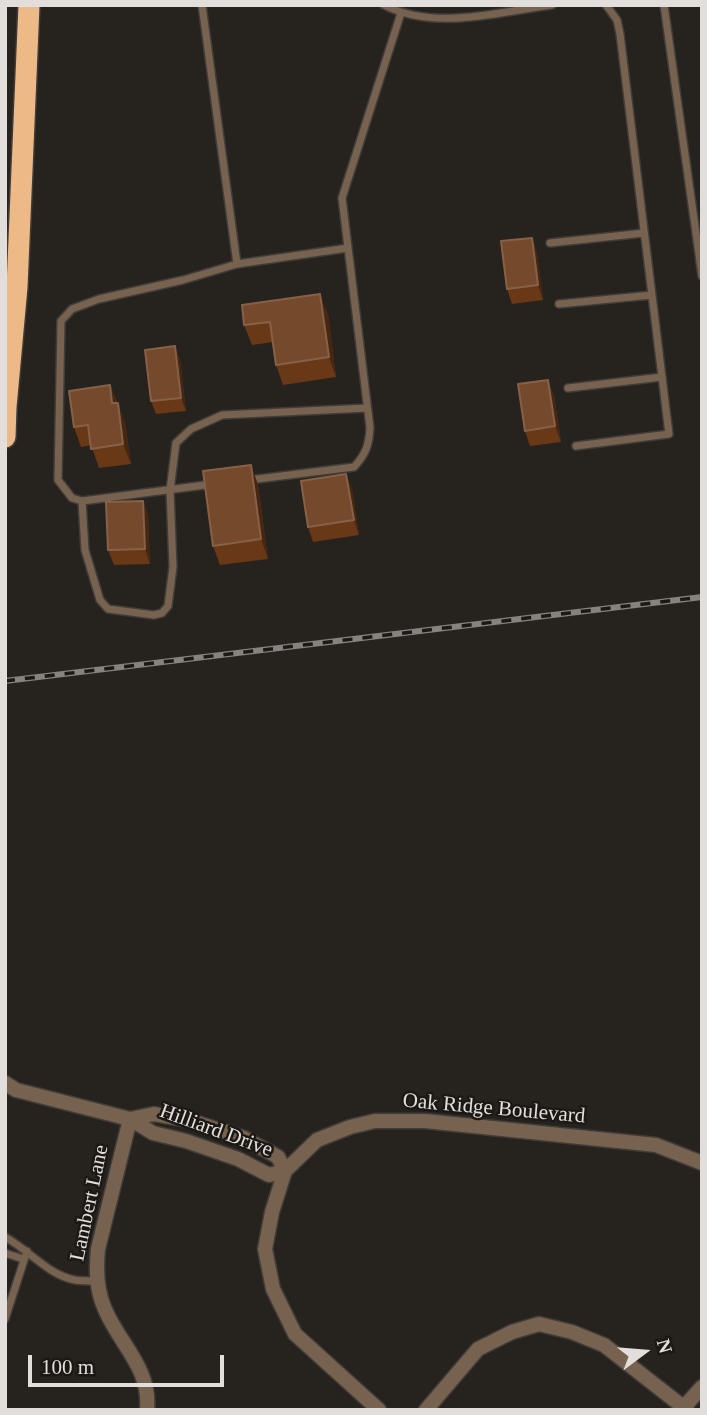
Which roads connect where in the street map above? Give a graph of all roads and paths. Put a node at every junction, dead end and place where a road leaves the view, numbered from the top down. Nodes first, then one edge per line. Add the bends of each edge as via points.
1 (29, 5) edge
2 (202, 5) edge
3 (384, 5) edge
4 (552, 5) edge
5 (606, 5) edge
6 (664, 5) edge
7 (401, 13) junction
8 (644, 233) junction
9 (550, 243) dead end
10 (348, 248) junction
11 (237, 264) junction
12 (702, 275) edge
13 (652, 295) junction
14 (559, 304) dead end
15 (662, 377) junction
16 (568, 388) dead end
17 (5, 401) edge
18 (6, 407) edge
19 (367, 408) junction
20 (5, 437) edge
21 (576, 446) dead end
22 (236, 482) edge
23 (223, 483) edge
24 (170, 490) junction
25 (82, 500) junction
26 (9, 1088) edge
27 (130, 1119) junction
28 (702, 1163) edge
29 (285, 1171) junction
30 (5, 1237) edge
31 (27, 1251) junction
32 (5, 1253) edge
33 (23, 1259) junction
34 (97, 1282) junction
35 (5, 1319) edge
36 (702, 1387) edge
37 (685, 1409) edge
38 (147, 1410) edge
39 (379, 1410) edge
40 (426, 1410) edge

1 - 18 highway via 17,287
2 - 11 lane
3 - 7 lane
4 - 7 lane via 447,19
5 - 8 lane via 620,34
6 - 12 lane
7 - 10 lane via 342,198
8 - 9 lane
8 - 13 lane
10 - 11 lane
10 - 19 lane
11 - 25 lane via 99,299 72,309 61,321 58,480 72,498
13 - 14 lane
13 - 15 lane
15 - 16 lane
15 - 21 lane via 669,434
17 - 18 highway
18 - 20 highway
19 - 22 lane via 369,445 354,467
19 - 24 lane via 222,415 206,421 176,443
23 - 24 lane
24 - 25 lane
24 - 25 lane via 173,567 168,606 154,615 108,609 100,600 85,550
26 - 27 street, Hilliard Drive
27 - 29 street, Hilliard Drive via 153,1133 186,1140 269,1175
27 - 29 street, Hilliard Drive via 155,1114 235,1135 278,1157
27 - 34 street, Lambert Lane via 98,1249
28 - 29 street, Oak Ridge Boulevard via 656,1145 425,1121 375,1121 317,1140
29 - 39 street, Oak Ridge Boulevard via 265,1249 273,1290 295,1334
30 - 31 lane
31 - 33 lane
31 - 34 lane via 74,1280
32 - 33 lane
33 - 35 lane
34 - 38 street, Lambert Lane via 113,1326 140,1366
36 - 37 street
37 - 40 street via 604,1345 539,1324 478,1349

